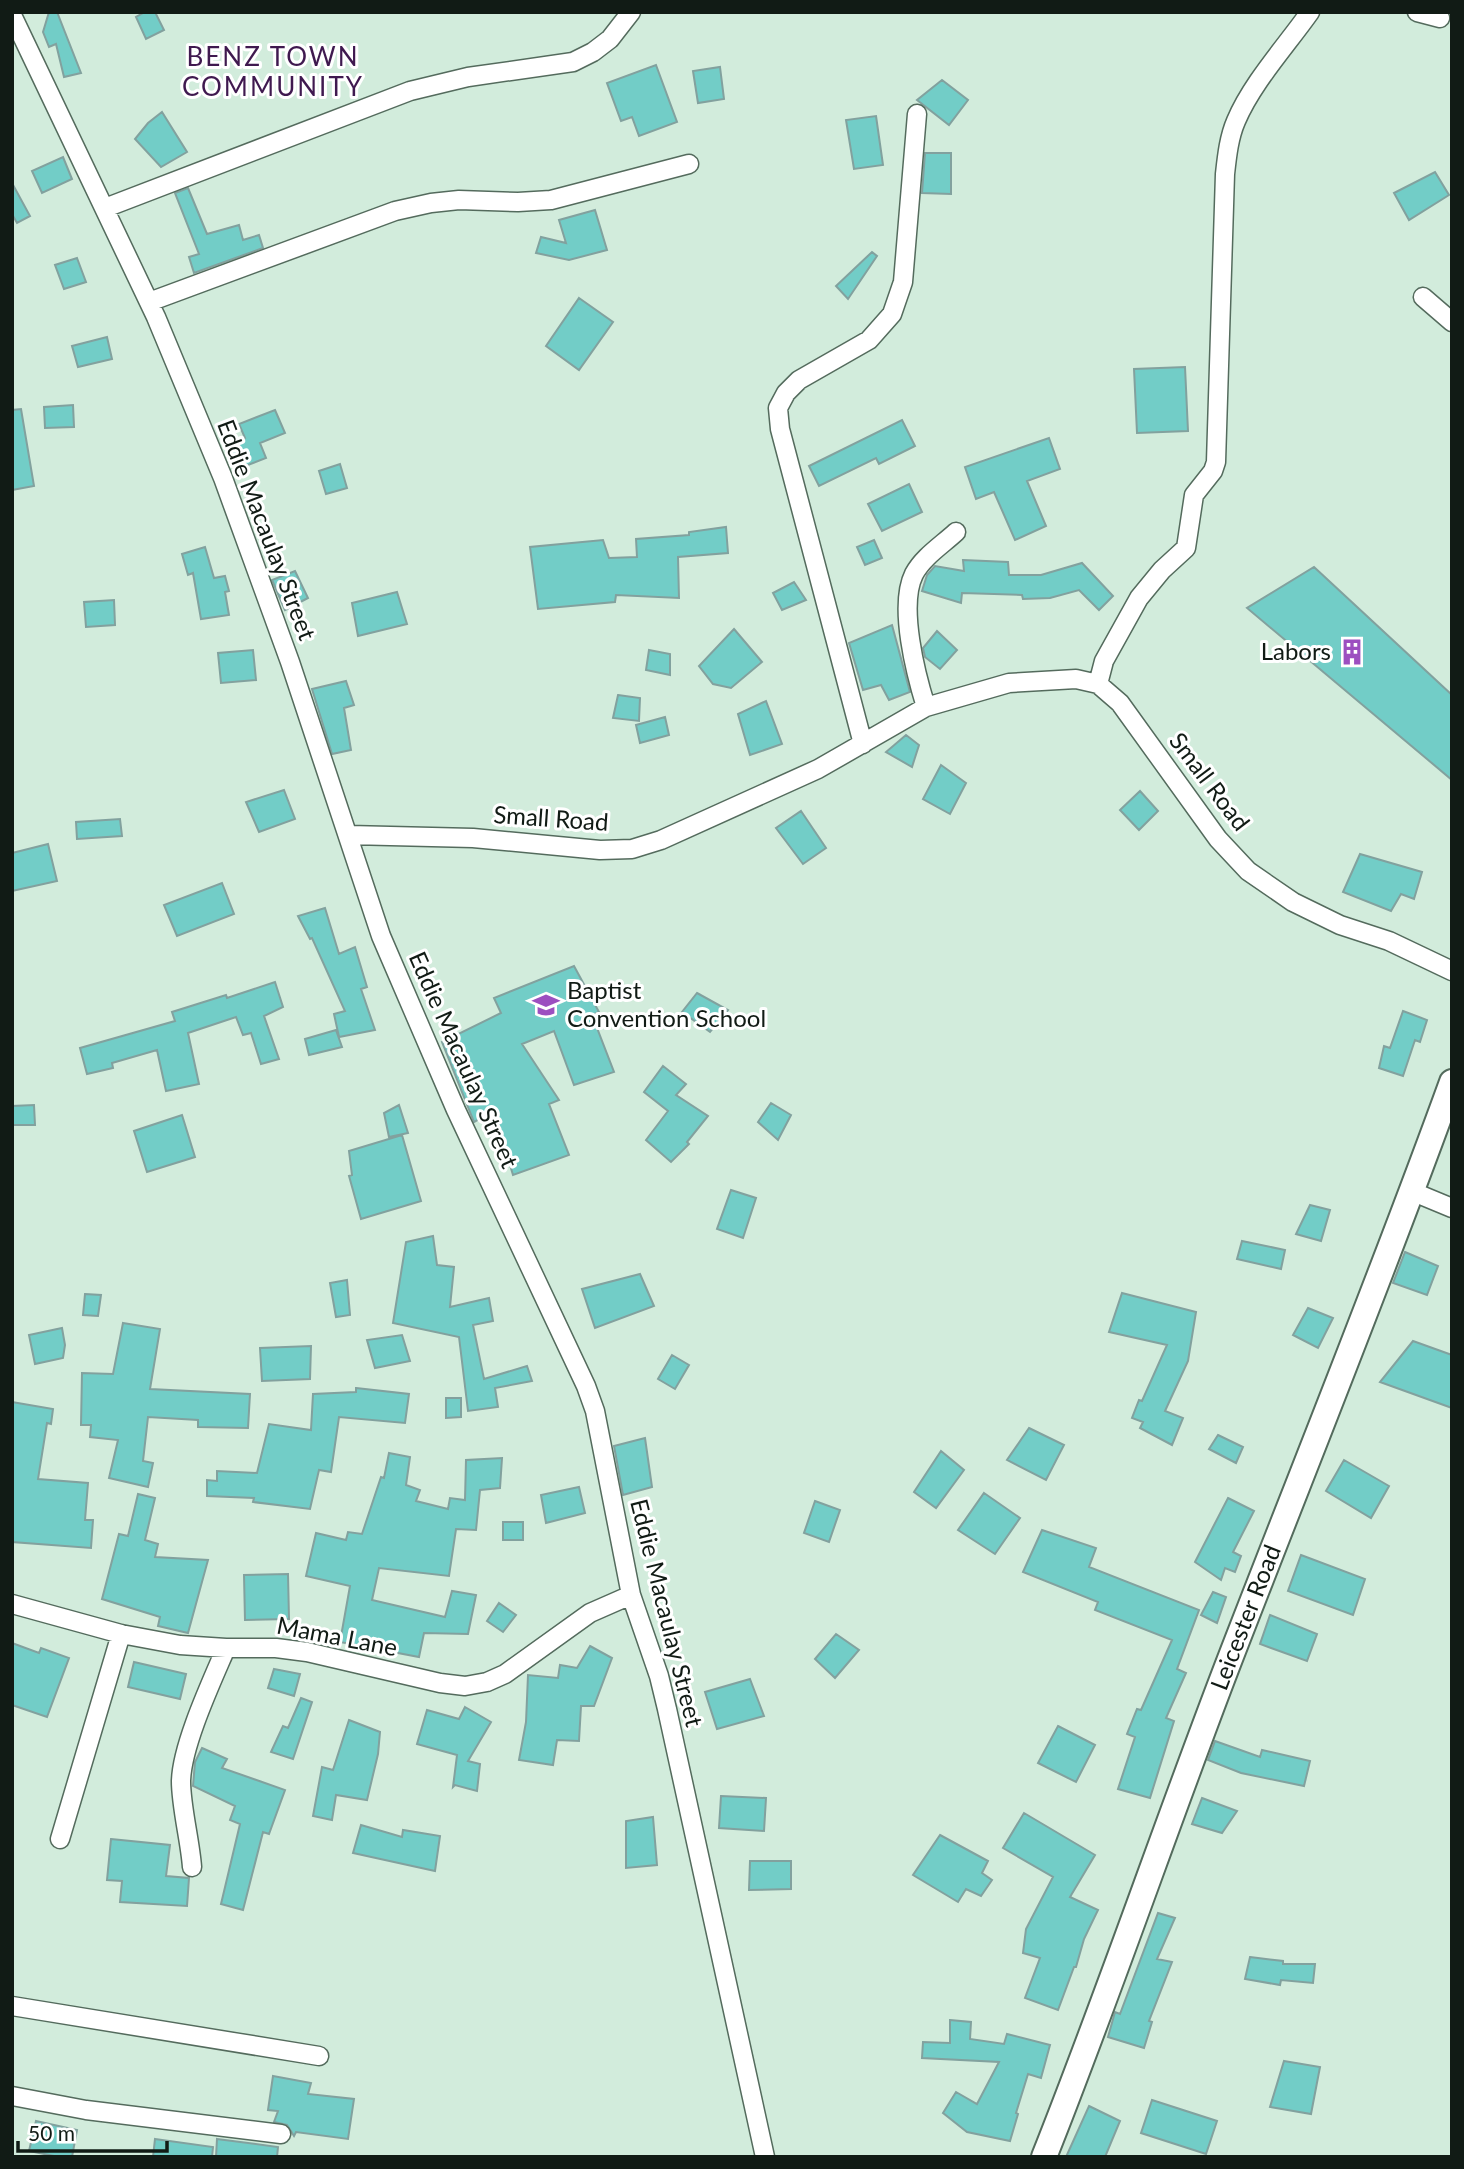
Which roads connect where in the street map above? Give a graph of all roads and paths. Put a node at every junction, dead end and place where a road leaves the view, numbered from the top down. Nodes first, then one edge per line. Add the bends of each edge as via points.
1 (631, 12) edge
2 (1310, 12) edge
3 (1417, 12) edge
4 (12, 15) edge
5 (1440, 18) dead end
6 (917, 114) dead end
7 (689, 164) dead end
8 (105, 208) junction
9 (1423, 297) dead end
10 (149, 302) junction
11 (1452, 322) edge
12 (956, 532) dead end
13 (1098, 684) junction
14 (926, 707) junction
15 (863, 744) junction
16 (349, 835) junction
17 (1452, 971) edge
18 (1452, 1082) edge
19 (1411, 1191) junction
20 (1452, 1208) edge
21 (631, 1595) junction
22 (12, 1604) edge
23 (121, 1634) junction
24 (226, 1648) junction
25 (60, 1839) dead end
26 (192, 1867) dead end
27 (12, 2007) edge
28 (319, 2056) dead end
29 (12, 2096) edge
30 (281, 2134) dead end
31 (765, 2157) edge
32 (1044, 2157) edge

1 - 8 street via 610,39 573,62 468,77 410,91
2 - 13 street via 1246,101 1229,147 1216,462 1194,495 1186,548 1139,598 1104,661
3 - 5 street
4 - 8 street, Eddie Macaulay Street
6 - 15 street via 903,282 892,314 869,340 799,380 778,408
7 - 10 street via 551,200 459,200 395,211
8 - 10 street, Eddie Macaulay Street
9 - 11 street
10 - 16 street, Eddie Macaulay Street via 227,490
12 - 14 street via 924,559 913,575 909,596 912,650
13 - 14 street, Small Road via 1076,679 1009,683
13 - 17 street, Small Road via 1120,704 1218,839 1248,871 1293,902
14 - 15 street, Small Road
15 - 16 street, Small Road via 806,775 632,849
16 - 21 street, Eddie Macaulay Street via 381,936 456,1110 586,1386
18 - 19 street, Leicester Road
19 - 20 street
19 - 32 street, Leicester Road via 1227,1665
21 - 24 street, Mama Lane via 590,1613 505,1674 465,1686 307,1652
21 - 31 street, Eddie Macaulay Street via 664,1698
22 - 23 street, Mama Lane
23 - 24 street, Mama Lane
23 - 25 street
24 - 26 street via 202,1706 181,1781
27 - 28 street
29 - 30 street via 86,2110

